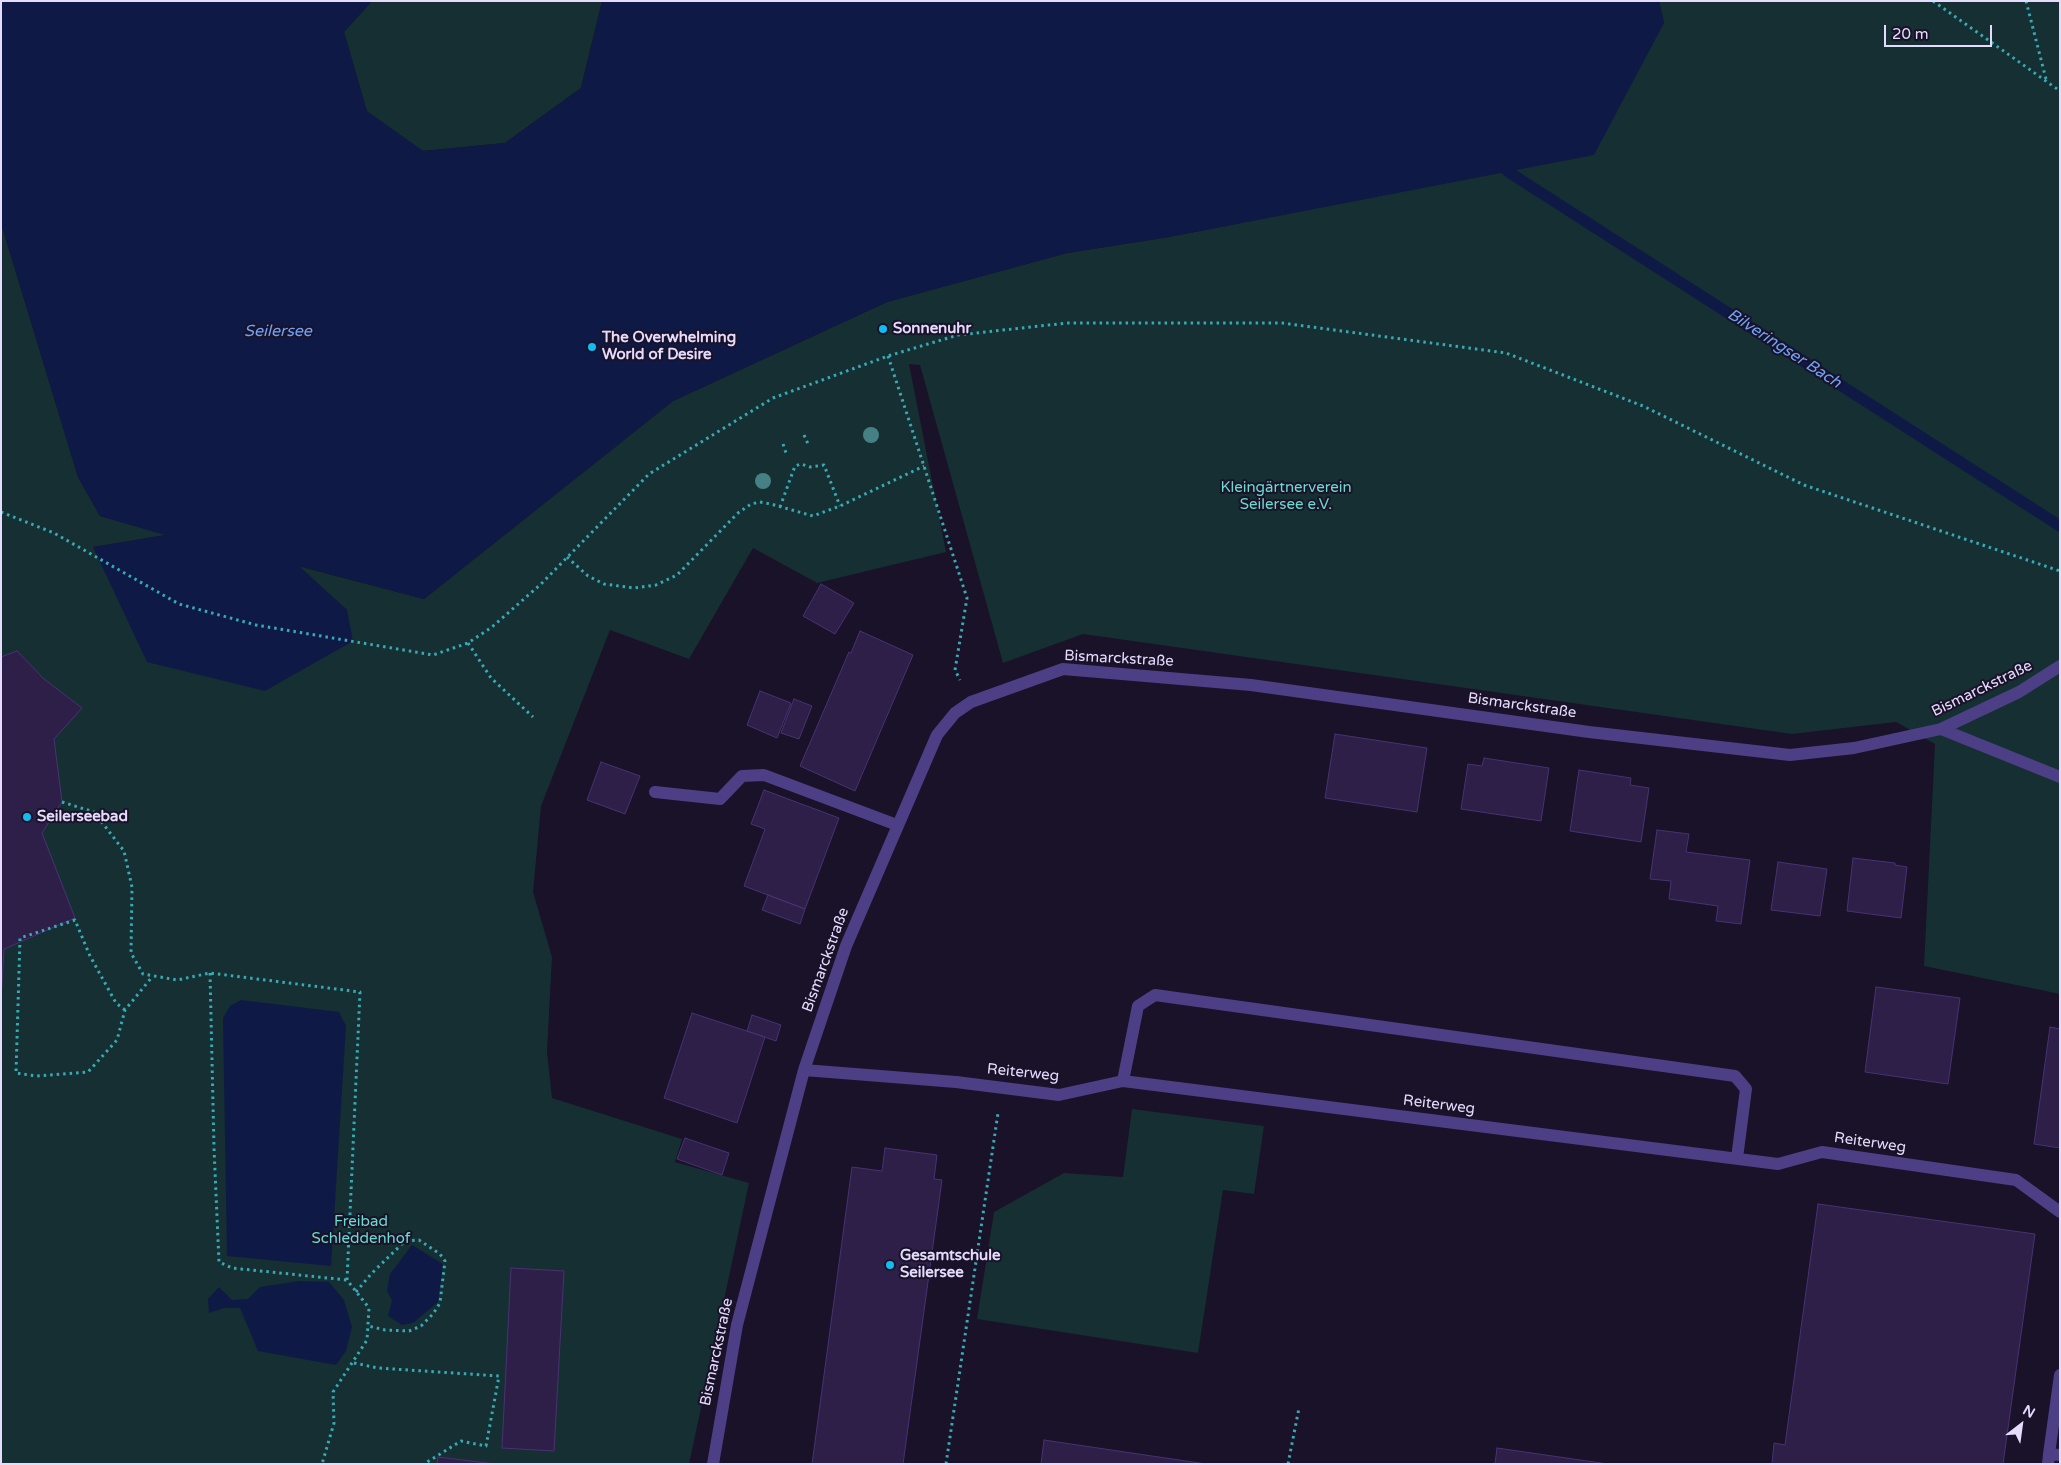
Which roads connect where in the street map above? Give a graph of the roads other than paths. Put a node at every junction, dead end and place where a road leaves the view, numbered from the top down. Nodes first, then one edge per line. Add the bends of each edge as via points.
1 (2060, 666) edge
2 (1941, 729) junction
3 (2060, 777) edge
4 (656, 792) dead end
5 (897, 825) junction
6 (804, 1070) junction
7 (1124, 1082) junction
8 (1737, 1158) junction
9 (2060, 1212) edge
10 (2060, 1375) edge
11 (2052, 1458) edge
12 (713, 1464) edge

1 - 2 street, Bismarckstraße via 2019,692
2 - 3 street
2 - 5 street, Bismarckstraße via 1854,748 1790,755 1588,732 1251,685 1063,669 971,702 955,713 937,735
4 - 5 street via 720,799 742,776 764,775
5 - 6 street, Bismarckstraße via 846,946
6 - 7 street, Reiterweg via 956,1082 1059,1095
6 - 12 street, Bismarckstraße via 737,1325
7 - 8 street, Reiterweg
7 - 8 street via 1138,1006 1155,995 1735,1076 1746,1089
8 - 9 street, Reiterweg via 1778,1164 1822,1152 2016,1180
10 - 11 street

